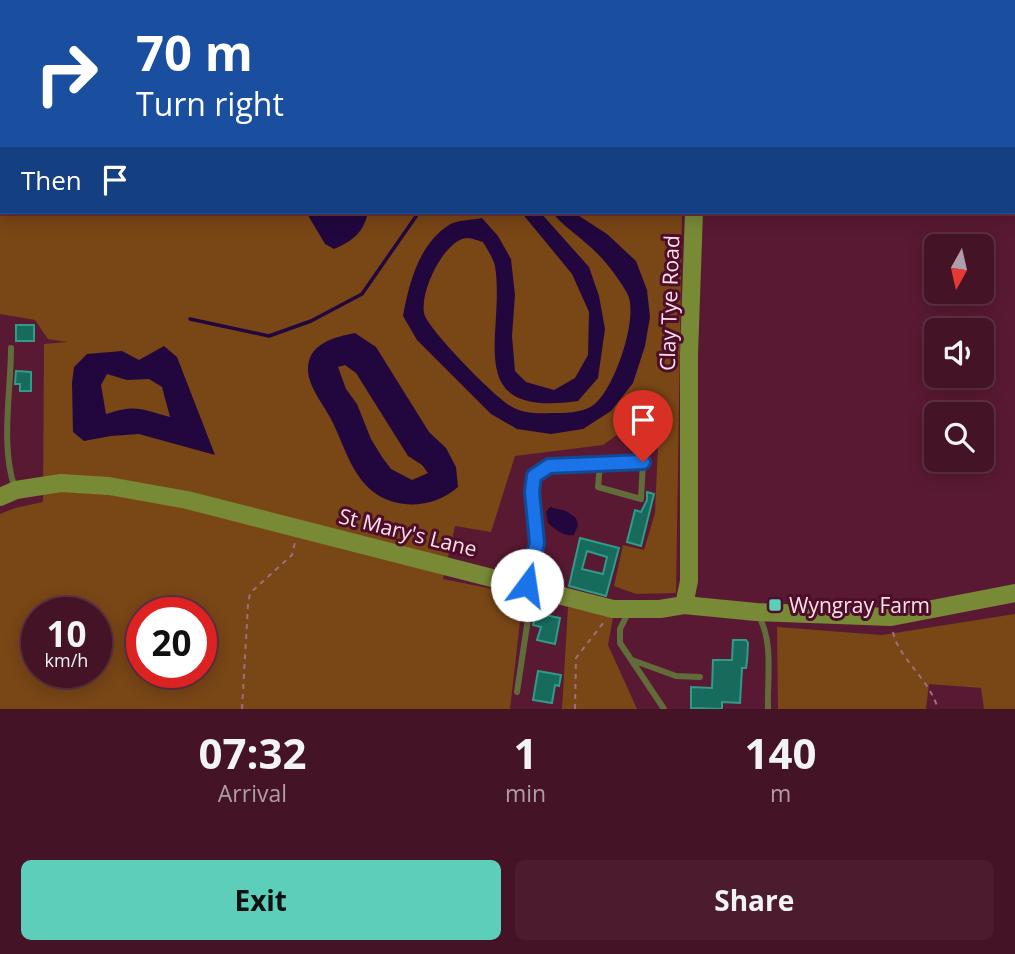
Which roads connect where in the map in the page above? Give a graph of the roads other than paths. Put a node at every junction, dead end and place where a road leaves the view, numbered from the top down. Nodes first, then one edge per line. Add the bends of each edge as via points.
1 (694, 214) edge
2 (11, 348) dead end
3 (600, 464) junction
4 (8, 493) edge
5 (530, 586) junction
6 (1015, 593) edge
7 (684, 606) junction
8 (621, 609) junction
9 (756, 612) junction
10 (630, 660) junction
11 (700, 677) dead end
12 (517, 692) dead end
13 (664, 709) edge
14 (768, 709) edge

1 - 7 main road, Clay Tye Road via 689,581
2 - 4 lane
3 - 3 lane via 643,462 641,499 598,487
3 - 5 lane via 549,466 534,476 537,543
4 - 5 main road, St Mary's Lane via 61,483 187,500
5 - 8 main road, St Mary's Lane
5 - 12 lane
6 - 9 main road, St Mary's Lane via 891,617
7 - 8 main road, St Mary's Lane
7 - 9 main road, St Mary's Lane
8 - 10 lane via 620,643
9 - 14 lane via 767,644
10 - 11 lane via 676,676
10 - 13 lane

